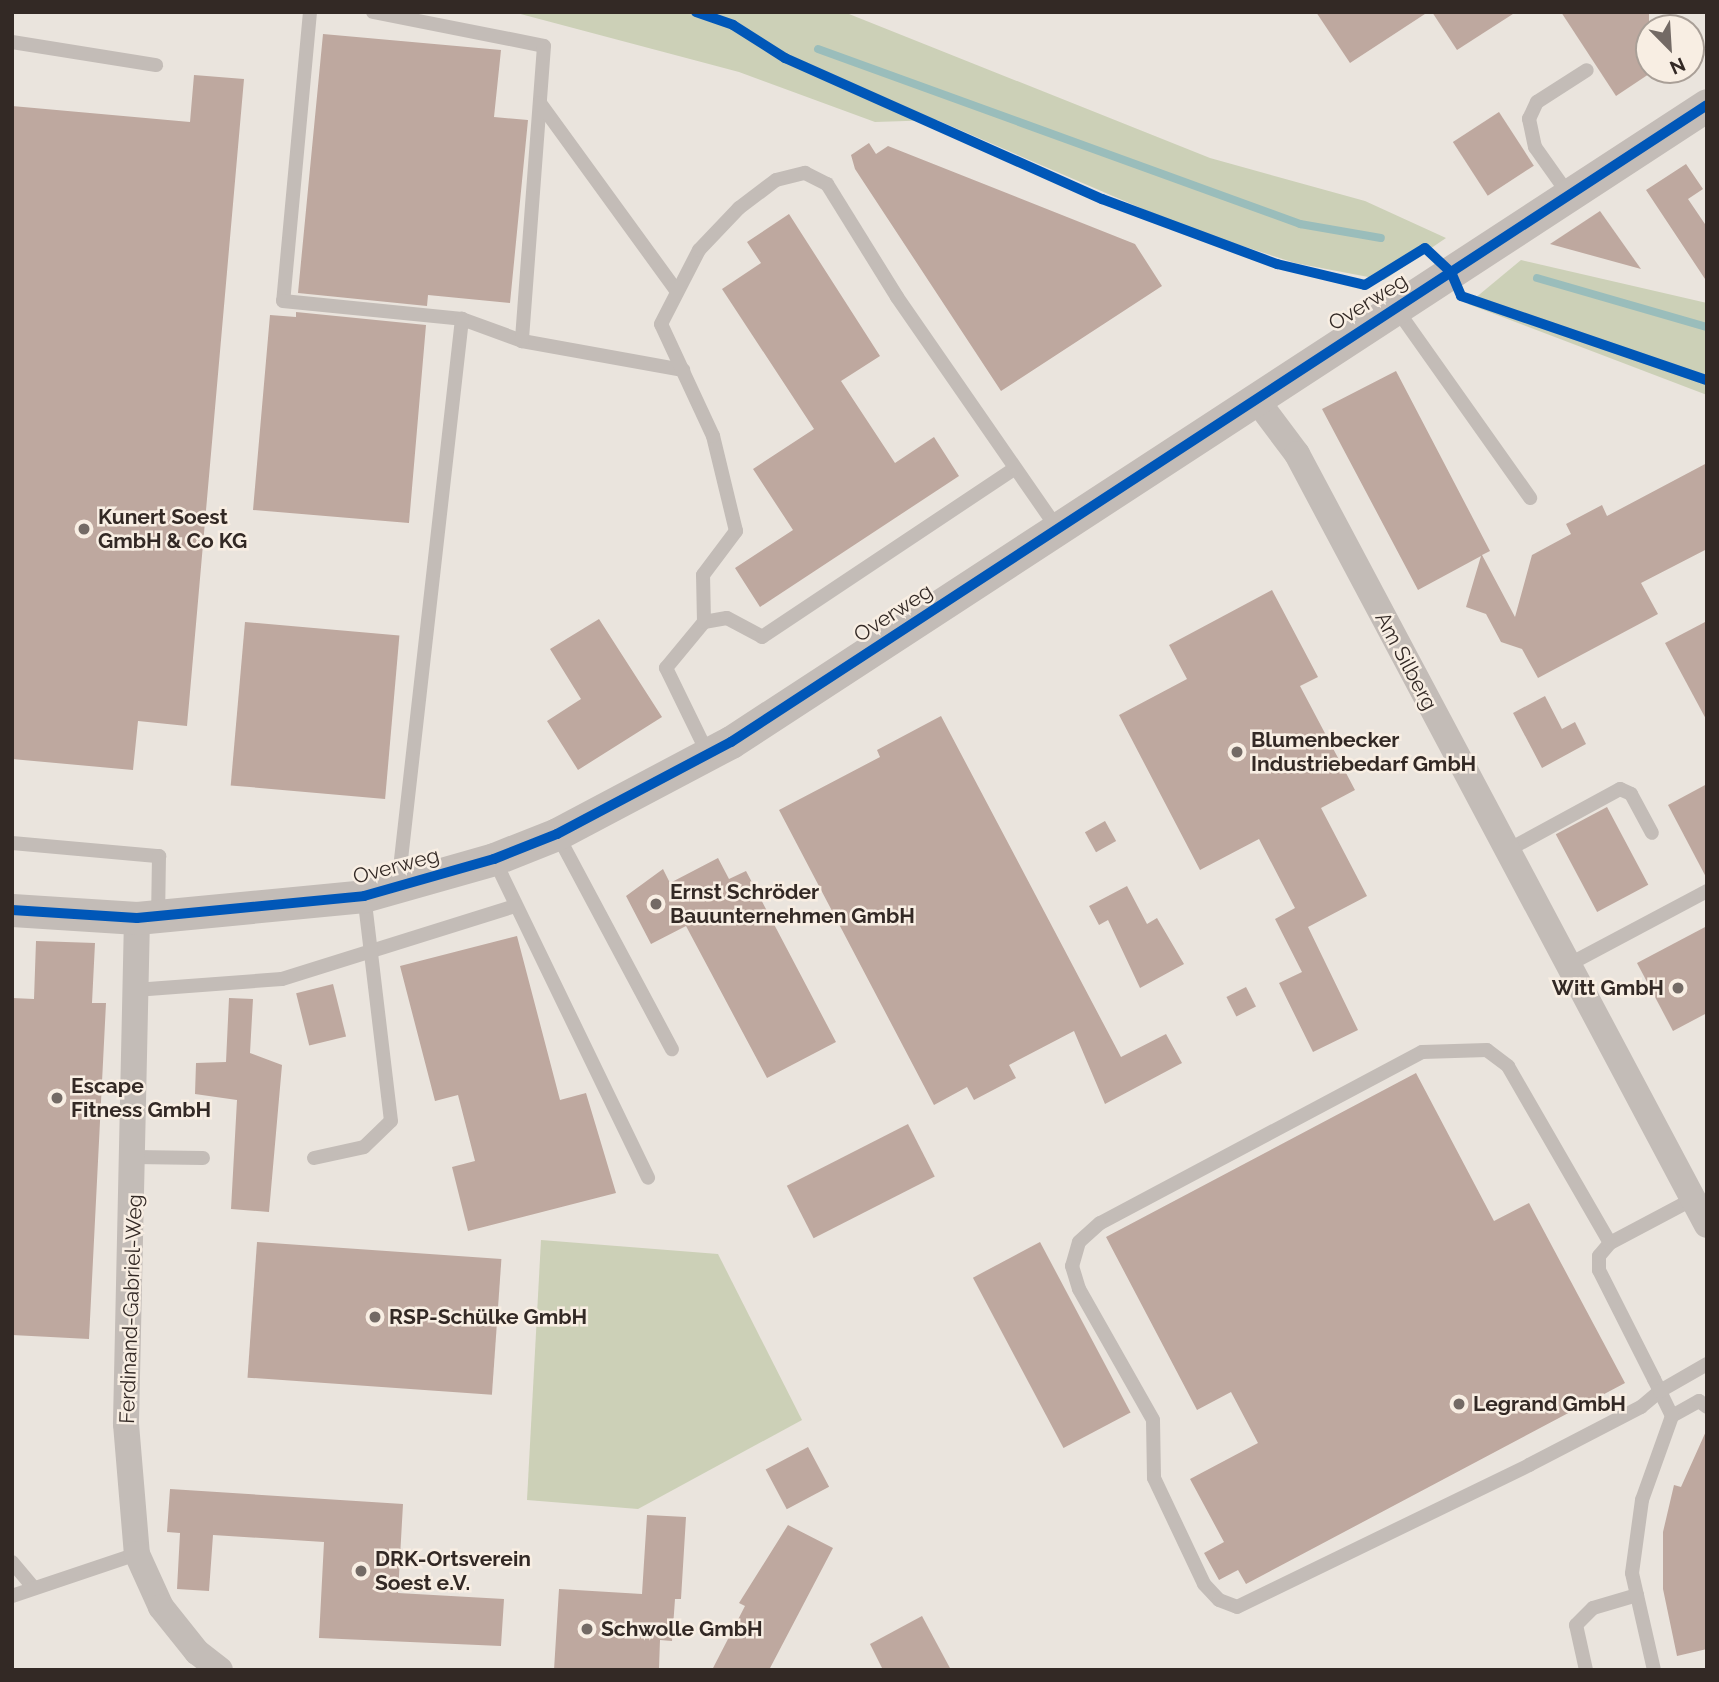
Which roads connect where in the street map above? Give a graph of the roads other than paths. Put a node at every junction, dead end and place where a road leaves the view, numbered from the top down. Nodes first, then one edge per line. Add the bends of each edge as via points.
1 (310, 12) edge
2 (373, 12) edge
3 (12, 43) edge
4 (156, 65) dead end
5 (1587, 70) dead end
6 (540, 103) junction
7 (1707, 105) edge
8 (1569, 195) junction
9 (676, 290) junction
10 (1394, 306) junction
11 (461, 319) junction
12 (522, 341) junction
13 (683, 370) junction
14 (1255, 398) junction
15 (1016, 468) junction
16 (1530, 498) dead end
17 (1057, 528) junction
18 (704, 622) junction
19 (708, 754) junction
20 (1652, 833) dead end
21 (557, 834) junction
22 (12, 843) edge
23 (1506, 851) junction
24 (494, 859) junction
25 (398, 886) junction
26 (1707, 891) edge
27 (364, 896) junction
28 (516, 906) junction
29 (12, 910) edge
30 (148, 918) junction
31 (372, 949) junction
32 (1566, 966) junction
33 (135, 990) junction
34 (672, 1049) dead end
35 (135, 1157) junction
36 (202, 1158) dead end
37 (314, 1158) dead end
38 (648, 1178) dead end
39 (1693, 1199) junction
40 (1707, 1224) edge
41 (1610, 1243) junction
42 (1707, 1364) edge
43 (1660, 1391) junction
44 (1704, 1402) edge
45 (1672, 1416) junction
46 (137, 1554) junction
47 (12, 1562) edge
48 (33, 1587) junction
49 (1637, 1595) junction
50 (12, 1596) edge
51 (205, 1665) edge
52 (1586, 1670) edge
53 (1654, 1670) edge

1 - 11 lane via 283,301
2 - 6 lane via 544,46
3 - 4 lane
5 - 8 lane via 1538,102 1529,119 1535,147
6 - 9 lane
6 - 12 lane
7 - 8 street, Overweg
8 - 10 street, Overweg
9 - 13 lane via 662,324
9 - 15 lane via 699,250 739,208 776,180 805,173 828,184 897,297
10 - 14 street, Overweg
10 - 16 lane
11 - 12 lane
11 - 25 lane
12 - 13 lane
13 - 18 lane via 713,436 736,531 703,575
14 - 17 street, Overweg
14 - 23 street, Am Silberg via 1297,454
15 - 17 lane
15 - 18 lane via 762,637 727,618
17 - 19 street, Overweg
18 - 19 lane via 666,668
19 - 21 street, Overweg
20 - 23 lane via 1631,793 1620,789
21 - 24 street, Overweg
21 - 34 lane
22 - 30 lane via 159,856
23 - 32 street, Am Silberg
24 - 25 street, Overweg
24 - 28 lane
25 - 27 street, Overweg
26 - 32 lane
27 - 30 street, Overweg
27 - 31 lane
28 - 31 lane
28 - 38 lane
29 - 30 street, Overweg
30 - 33 street, Ferdinand-Gabriel-Weg
31 - 33 lane via 282,979
31 - 37 lane via 391,1121 364,1147
32 - 39 street, Am Silberg
33 - 35 street, Ferdinand-Gabriel-Weg
35 - 36 lane
35 - 46 street, Ferdinand-Gabriel-Weg via 126,1424
39 - 40 street, Am Silberg
39 - 41 lane
41 - 43 lane via 1599,1256 1599,1269
41 - 43 lane via 1508,1066 1487,1049 1455,1047 1422,1052 1100,1223 1079,1242 1072,1266 1079,1290 1153,1420 1154,1478 1204,1584 1219,1600 1237,1607 1530,1465 1642,1407
42 - 43 lane
43 - 45 lane
44 - 45 lane
45 - 49 lane via 1642,1500 1632,1573
46 - 48 lane
46 - 51 street, Ferdinand-Gabriel-Weg via 161,1607
47 - 48 lane
48 - 50 lane
49 - 52 lane via 1593,1608 1576,1625
49 - 53 lane

